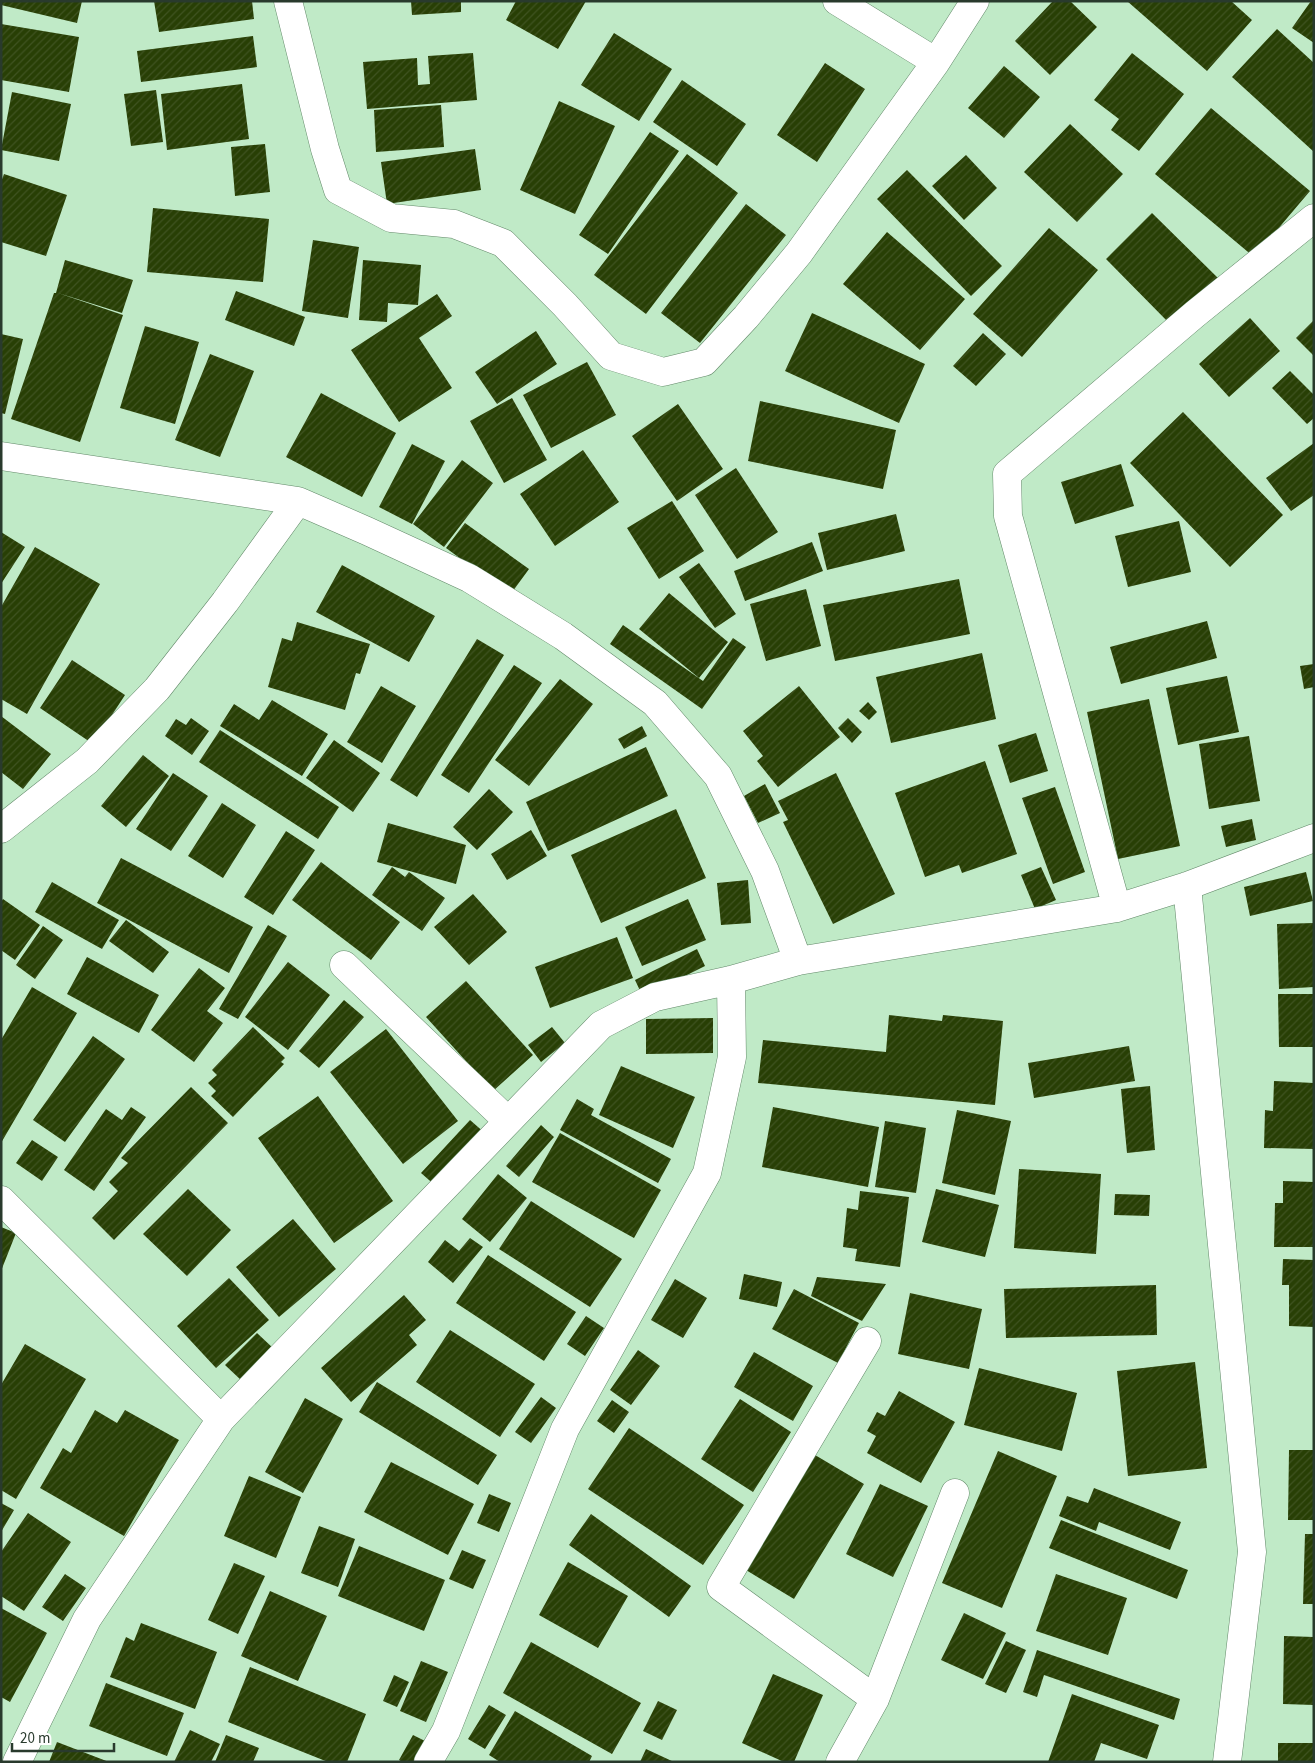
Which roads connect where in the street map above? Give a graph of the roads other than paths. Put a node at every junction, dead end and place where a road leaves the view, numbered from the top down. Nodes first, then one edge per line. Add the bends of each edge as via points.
1 (288, 1) edge
2 (836, 1) edge
3 (975, 1) edge
4 (936, 62) junction
5 (1314, 218) edge
6 (1, 456) edge
7 (298, 501) junction
8 (1, 829) edge
9 (1314, 838) edge
10 (1187, 886) junction
11 (1117, 908) junction
12 (798, 961) junction
13 (344, 965) dead end
14 (731, 980) junction
15 (508, 1121) junction
16 (1, 1200) edge
17 (867, 1341) dead end
18 (221, 1419) junction
19 (956, 1493) dead end
20 (875, 1699) junction
21 (17, 1762) edge
22 (428, 1762) edge
23 (840, 1762) edge
24 (1227, 1762) edge

1 - 4 street via 324,149 338,190 391,218 454,224 503,243 611,356 663,372 704,362 746,317 799,253
2 - 4 street
3 - 4 street
5 - 11 street via 1007,474 1008,516
6 - 7 street
7 - 8 street via 226,602 157,689 86,761
7 - 12 street via 469,578 562,636 655,703 718,776 765,871
9 - 10 street
10 - 11 street
10 - 24 street via 1252,1552
11 - 12 street
12 - 14 street
13 - 15 street
14 - 15 street via 655,997 601,1025
14 - 22 street via 732,1057 707,1173 565,1429 446,1731
15 - 18 street
16 - 18 street
17 - 20 street via 721,1587
18 - 21 street via 87,1619
19 - 20 street
20 - 23 street

